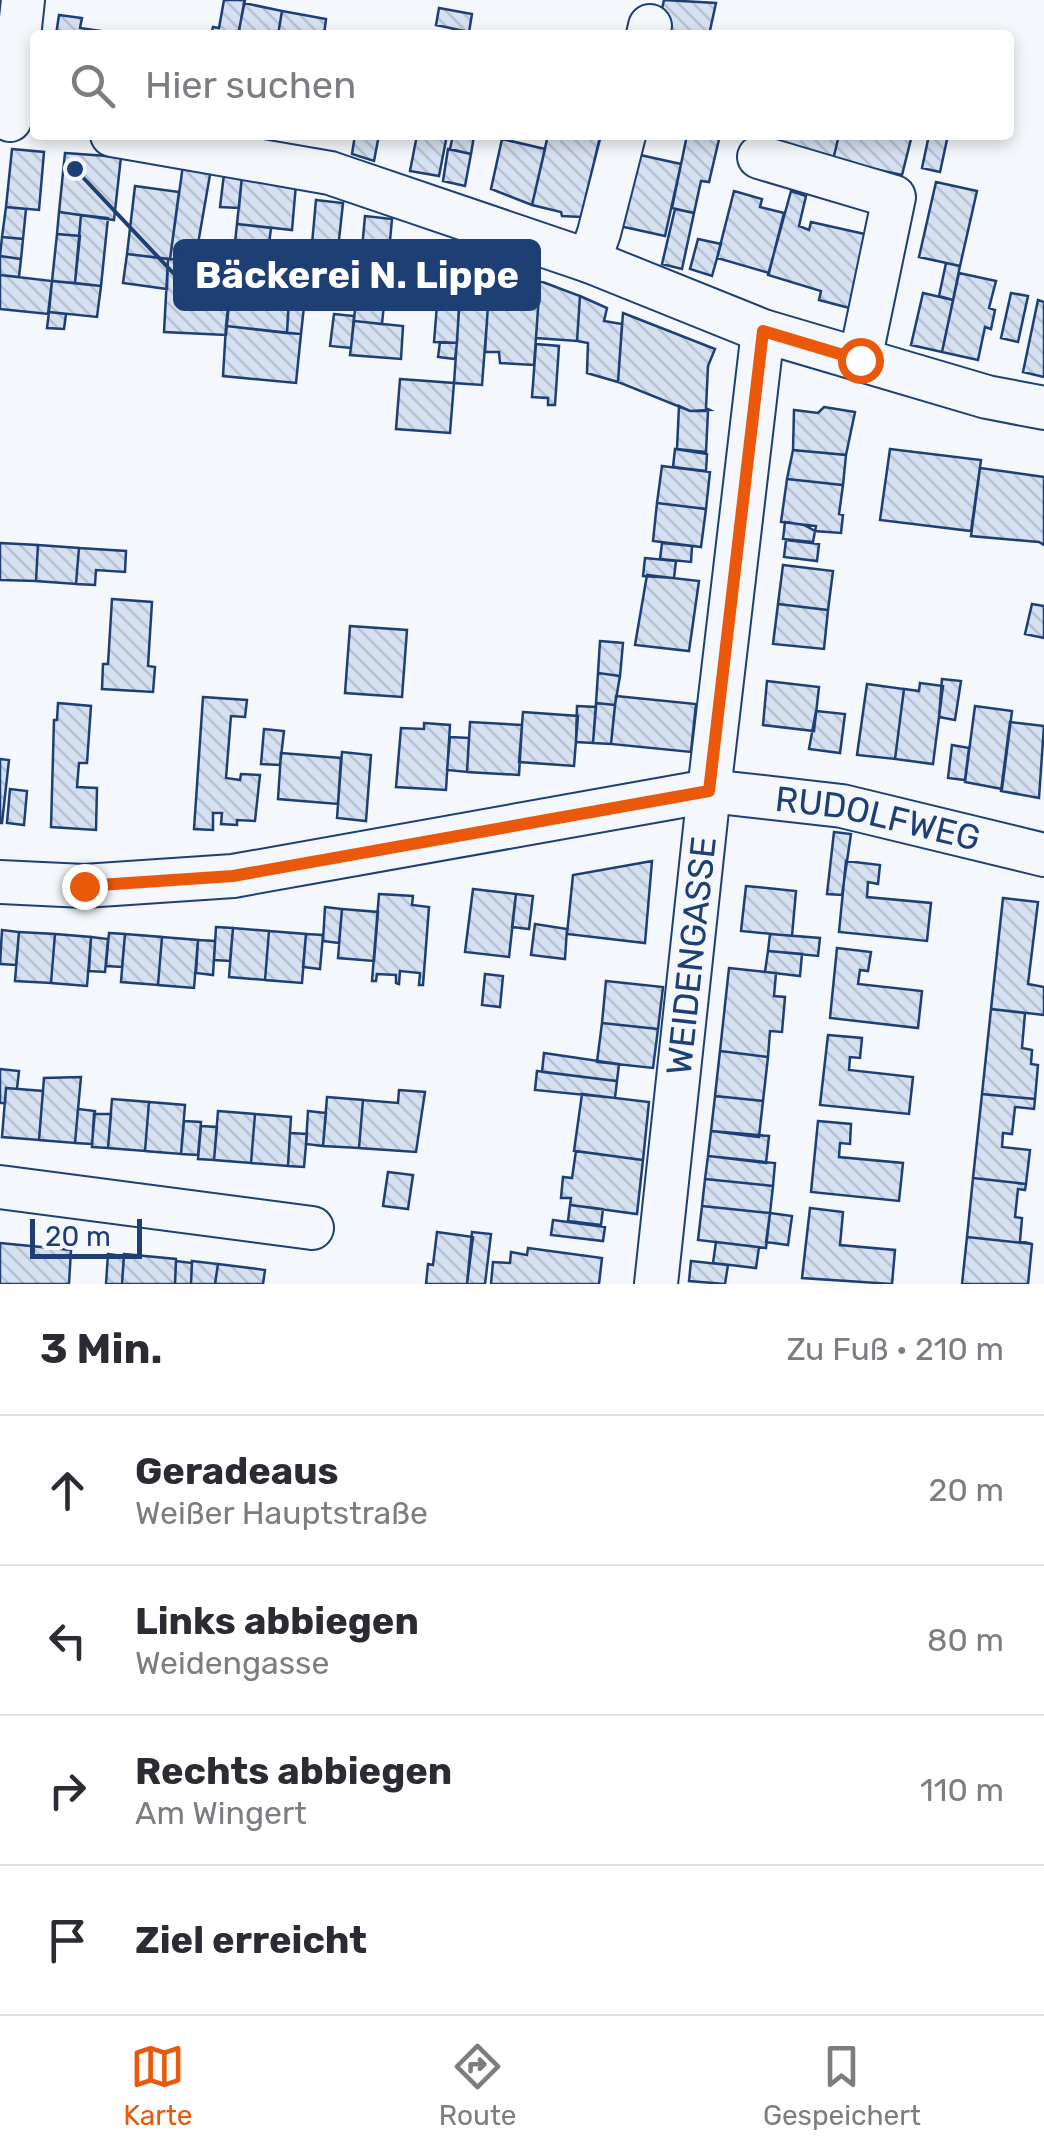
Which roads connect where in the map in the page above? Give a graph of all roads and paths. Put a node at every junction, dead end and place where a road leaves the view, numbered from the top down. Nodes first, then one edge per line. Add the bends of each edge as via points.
1 (23, 0) edge
2 (15, 121) edge
3 (141, 140) edge
4 (607, 140) edge
5 (623, 140) edge
6 (758, 156) dead end
7 (582, 259) junction
8 (763, 331) junction
9 (860, 360) junction
10 (1044, 408) edge
11 (709, 791) junction
12 (1044, 855) edge
13 (0, 882) edge
14 (0, 1187) edge
15 (312, 1228) dead end
16 (656, 1284) edge

1 - 2 street
3 - 7 street via 330,173
4 - 7 street
5 - 7 street via 600,233
6 - 9 street via 894,196
7 - 8 street
8 - 9 street
8 - 11 street, WEIDENGASSE
9 - 10 street
11 - 12 street, RUDOLFWEG via 842,806
11 - 13 street, RUDOLFWEG via 233,876 84,886
11 - 16 street, WEIDENGASSE
14 - 15 street

